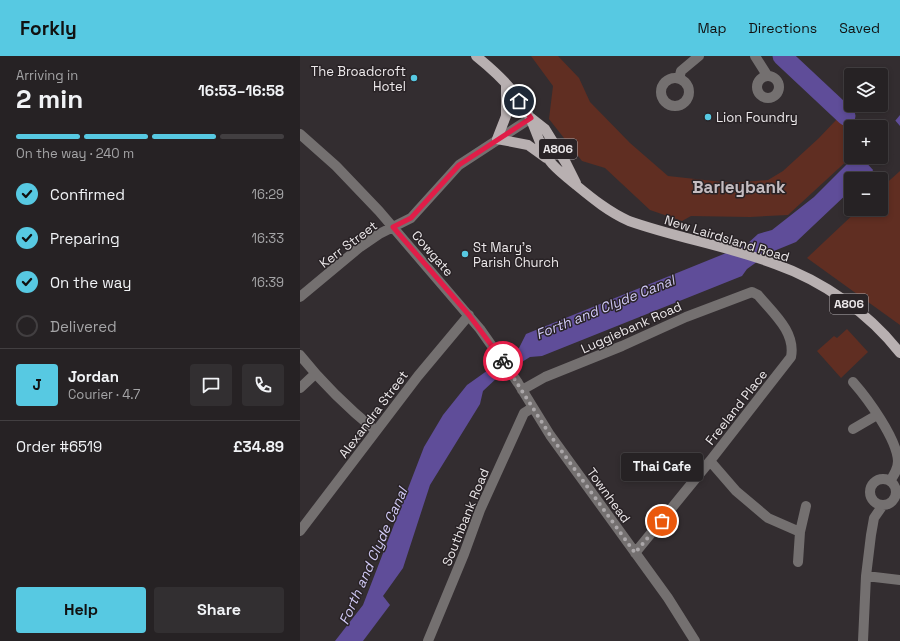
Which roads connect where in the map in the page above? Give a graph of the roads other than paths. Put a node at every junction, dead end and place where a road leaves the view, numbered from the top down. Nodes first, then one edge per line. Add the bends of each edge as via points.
1 (476, 56) edge
2 (699, 56) edge
3 (755, 56) edge
4 (767, 75) dead end
5 (679, 79) dead end
6 (506, 85) junction
7 (531, 118) junction
8 (300, 134) edge
9 (497, 139) junction
10 (549, 160) junction
11 (578, 186) junction
12 (393, 227) junction
13 (752, 292) joint
14 (300, 297) edge
15 (469, 315) junction
16 (900, 353) edge
17 (300, 355) edge
18 (315, 374) junction
19 (853, 382) dead end
20 (520, 387) junction
21 (300, 388) edge
22 (532, 408) junction
23 (877, 415) junction
24 (853, 429) dead end
25 (376, 431) junction
26 (710, 461) junction
27 (890, 482) junction
28 (894, 499) junction
29 (883, 505) junction
30 (806, 506) dead end
31 (900, 509) edge
32 (300, 531) edge
33 (800, 532) junction
34 (635, 553) junction
35 (798, 562) dead end
36 (866, 576) junction
37 (900, 580) edge
38 (428, 641) edge
39 (695, 641) edge
40 (863, 641) edge

1 - 6 main road, A806
2 - 5 street via 681,71
3 - 4 street
6 - 7 main road, A806
6 - 9 main road via 506,116
7 - 9 street, Kerr Street
7 - 10 main road, New Lairdsland Road / A806 via 536,136
7 - 11 main road, New Lairdsland Road / A806 via 545,129
8 - 12 street, Cowgate via 336,166
9 - 10 main road via 533,147
9 - 12 street, Kerr Street via 459,165 411,218
10 - 11 main road, New Lairdsland Road / A806
11 - 16 main road, New Lairdsland Road / A806 via 618,216 651,229 760,258 806,277 838,296 875,326
12 - 14 street, Kerr Street via 360,247
12 - 15 street, Cowgate
13 - 20 street, Luggiebank Road
13 - 26 street, Freeland Place via 758,294 790,335 793,347 791,357
15 - 20 street, Cowgate via 497,351
15 - 25 street, Alexandra Street
17 - 18 street
18 - 21 street
18 - 25 street via 343,404
19 - 23 street via 866,396
20 - 22 street, Townhead
22 - 34 street, Townhead
22 - 38 street, Southbank Road via 524,413 480,510
23 - 24 street
23 - 27 street via 896,454 896,472
25 - 32 street, Alexandra Street
26 - 33 street via 736,491 768,518
26 - 34 street, Freeland Place
27 - 28 street via 896,492
27 - 29 street via 878,480 871,490 875,502
28 - 29 street
28 - 31 street
29 - 36 street via 874,518
30 - 33 street
33 - 35 street
34 - 39 street, Townhead
36 - 37 street
36 - 40 street

